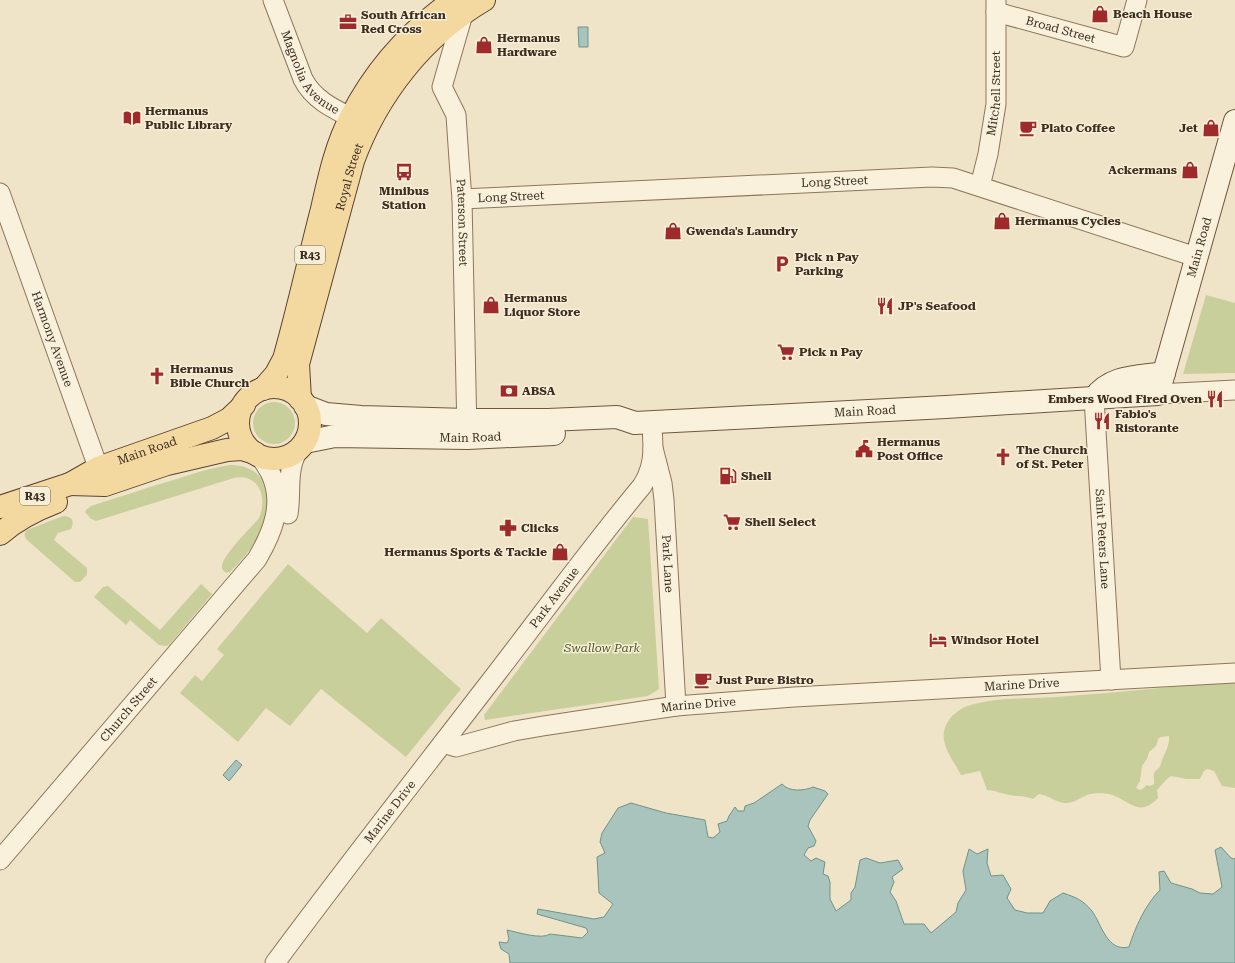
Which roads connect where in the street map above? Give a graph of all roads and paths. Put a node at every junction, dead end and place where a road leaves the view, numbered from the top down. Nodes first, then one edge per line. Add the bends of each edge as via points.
1 (273, 0) edge
2 (484, 0) edge
3 (1137, 0) edge
4 (996, 6) edge
5 (459, 7) edge
6 (359, 121) junction
7 (1235, 121) edge
8 (980, 186) junction
9 (0, 193) edge
10 (462, 199) junction
11 (5, 220) edge
12 (1196, 257) junction
13 (1161, 384) junction
14 (263, 390) junction
15 (1235, 390) edge
16 (1094, 398) junction
17 (303, 402) junction
18 (244, 404) junction
19 (644, 422) junction
20 (467, 429) junction
21 (303, 444) junction
22 (653, 448) junction
23 (257, 455) junction
24 (101, 476) junction
25 (0, 507) edge
26 (0, 534) edge
27 (257, 559) junction
28 (1235, 673) edge
29 (1111, 680) junction
30 (676, 706) junction
31 (443, 743) junction
32 (0, 860) edge
33 (275, 963) edge

1 - 6 street, Magnolia Avenue via 306,85 329,106
2 - 5 main road, Royal Street / R43
3 - 4 street, Broad Street via 1124,47
4 - 8 street, Mitchell Street via 996,104
5 - 6 main road, Royal Street / R43 via 409,64 381,102
5 - 10 street, Paterson Street via 442,87 456,115
6 - 14 main road, Royal Street / R43 via 341,140 284,359
6 - 17 main road, Royal Street / R43 via 353,161 298,364
7 - 12 main road, Main Road
8 - 10 street, Long Street via 953,178 932,177
8 - 12 street, Long Street
9 - 11 street, Harmony Avenue
10 - 20 street, Paterson Street
11 - 24 street, Harmony Avenue
12 - 13 main road, Main Road
13 - 15 street
13 - 16 main road via 1121,379 1108,384
14 - 17 main road, Main Road via 287,390
14 - 18 main road, Main Road / R43 via 252,395
16 - 19 main road, Main Road
16 - 29 street, Saint Peters Lane
17 - 20 main road, Main Road via 326,414
17 - 21 main road, R43 via 309,414 310,424 309,433
18 - 23 main road via 239,417 239,431 245,444
18 - 24 main road, Main Road / R43 via 229,419 212,428
19 - 20 main road, Main Road via 617,431
19 - 22 street, Park Lane
20 - 21 main road, Main Road via 335,436
21 - 23 main road, Main Road / R43 via 287,457 278,459
21 - 27 street, Church Street via 291,469 290,505 284,528 273,545
22 - 30 street, Park Lane via 664,500
22 - 31 street, Park Avenue via 652,464 647,479
23 - 24 main road, Main Road / R43 via 242,449 216,452
23 - 27 street, Church Street via 270,472 278,506 269,536
24 - 25 main road, Main Road / R43
24 - 26 main road via 82,492 36,510
27 - 32 street, Church Street
28 - 29 street, Marine Drive
29 - 30 street, Marine Drive
30 - 31 street, Marine Drive via 514,731 456,747
31 - 33 street, Marine Drive

